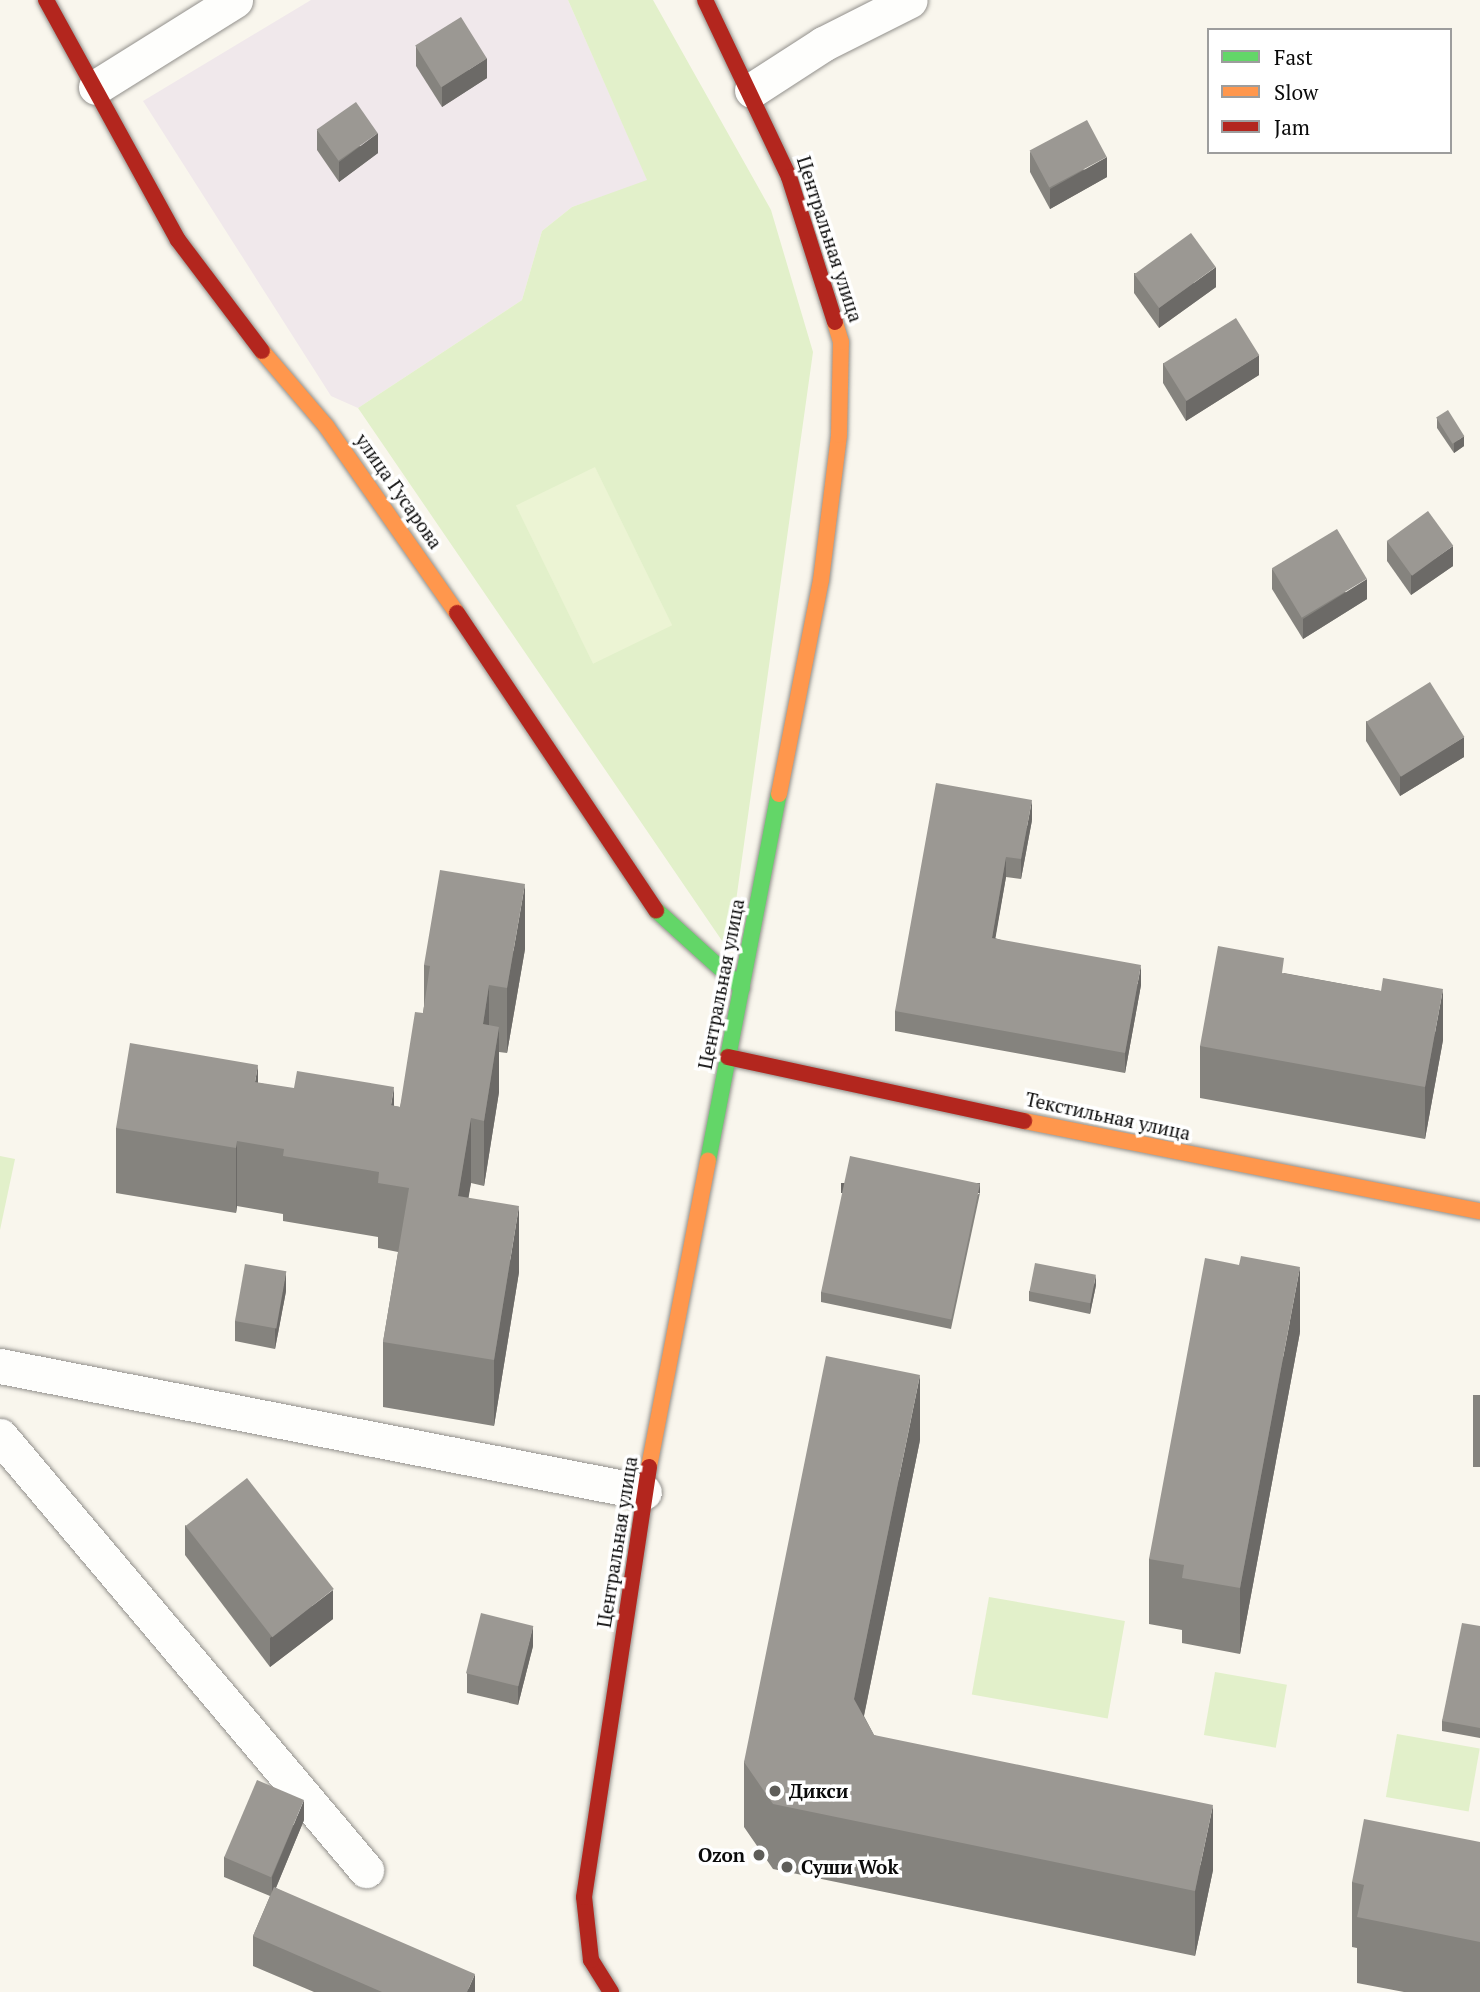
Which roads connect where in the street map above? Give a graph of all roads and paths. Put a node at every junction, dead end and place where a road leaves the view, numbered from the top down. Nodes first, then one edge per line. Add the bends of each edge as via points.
1 (46, 0) edge
2 (234, 0) edge
3 (705, 0) edge
4 (910, 0) edge
5 (96, 87) junction
6 (752, 90) junction
7 (742, 988) junction
8 (728, 1056) junction
9 (1480, 1210) edge
10 (0, 1366) edge
11 (0, 1436) edge
12 (644, 1492) junction
13 (366, 1870) dead end
14 (591, 1959) junction
15 (586, 1981) dead end
16 (611, 1992) edge

1 - 5 main road, улица Гусарова
2 - 5 street
3 - 6 main road, Центральная улица
4 - 6 street via 823,44
5 - 7 main road, улица Гусарова via 178,240 399,526 660,916
6 - 7 main road, Центральная улица via 789,177 841,342 839,435 821,580
7 - 8 main road, Центральная улица
8 - 9 main road, Текстильная улица via 1132,1144
8 - 12 main road, Центральная улица
10 - 12 street
11 - 13 street via 177,1640
12 - 14 main road, Центральная улица via 584,1897
14 - 15 main road
14 - 16 main road, Центральная улица

